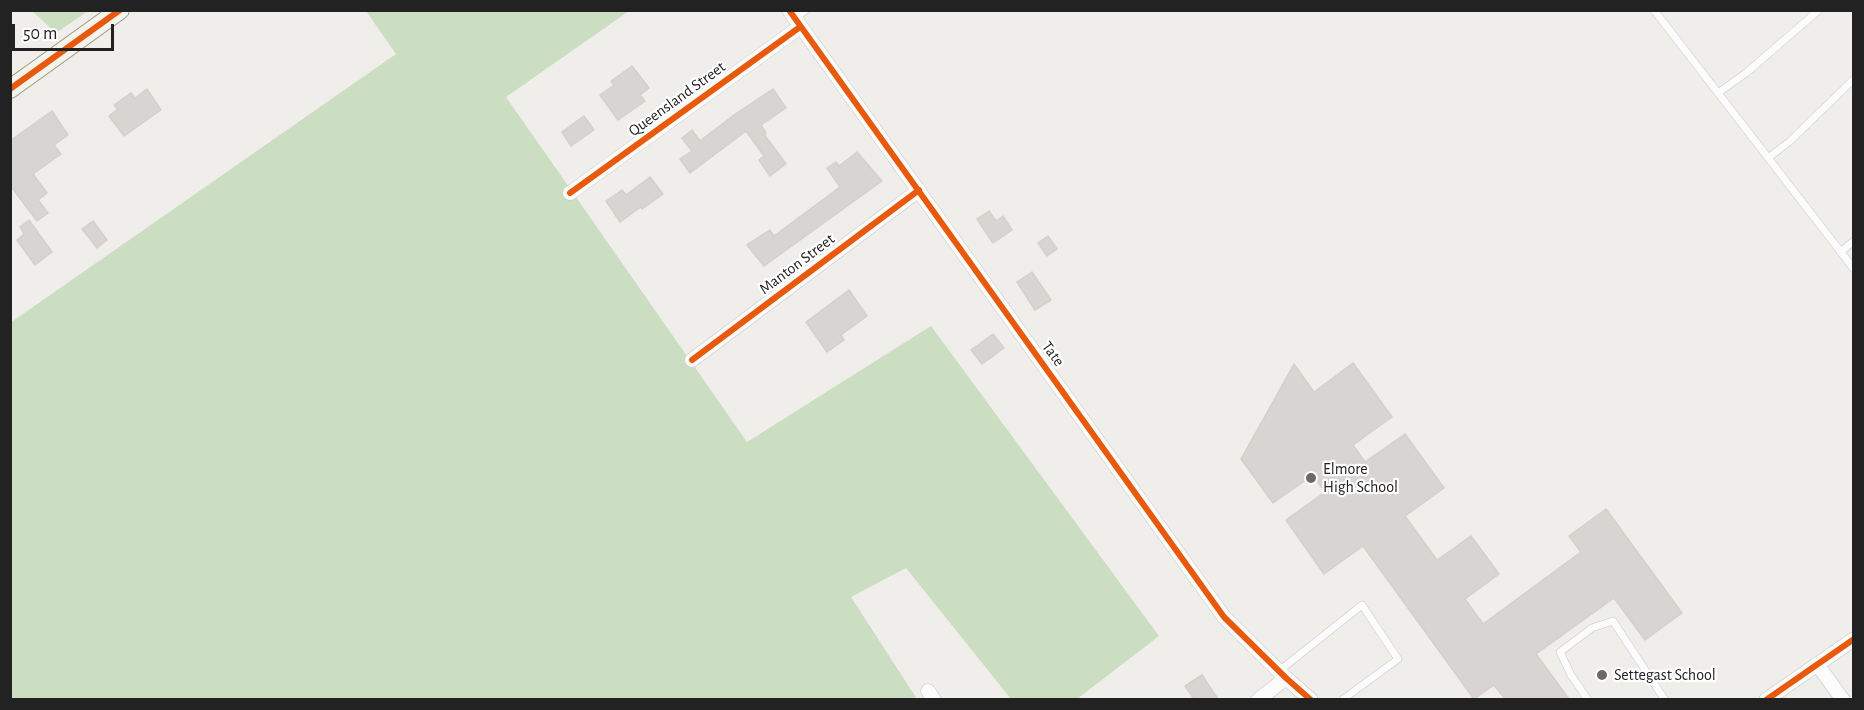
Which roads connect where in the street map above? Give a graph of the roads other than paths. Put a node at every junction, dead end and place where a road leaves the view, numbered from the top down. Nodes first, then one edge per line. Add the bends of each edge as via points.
1 (120, 10) edge
2 (1654, 10) edge
3 (1819, 10) edge
4 (797, 17) edge
5 (1854, 79) edge
6 (10, 89) edge
7 (1718, 93) junction
8 (1768, 158) junction
9 (918, 190) junction
10 (570, 193) dead end
11 (1854, 241) edge
12 (1840, 252) junction
13 (1854, 269) edge
14 (692, 360) dead end
15 (1854, 639) edge
16 (1818, 664) junction
17 (1282, 675) junction
18 (1258, 699) edge
19 (1311, 699) edge
20 (1342, 699) edge
21 (1588, 699) edge
22 (1665, 699) edge
23 (1766, 699) edge
24 (1843, 699) edge

1 - 6 street
2 - 7 lane
3 - 7 lane
4 - 9 street, Tate
4 - 10 street, Queensland Street
5 - 8 lane
7 - 8 lane
8 - 12 lane
9 - 14 street, Manton Street
9 - 17 street, Tate via 1224,617
11 - 12 lane
12 - 13 lane
15 - 16 street
16 - 23 street
16 - 24 street
17 - 18 street
17 - 19 street, Tate
17 - 20 lane via 1362,605 1398,659
21 - 22 lane via 1560,652 1592,628 1613,621

